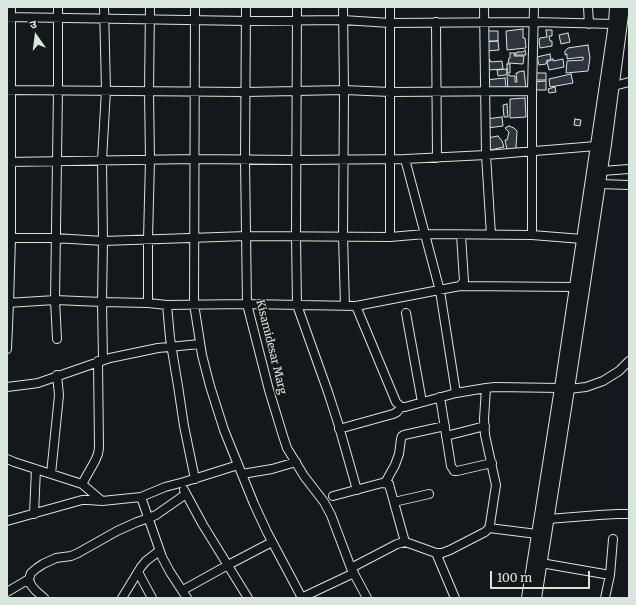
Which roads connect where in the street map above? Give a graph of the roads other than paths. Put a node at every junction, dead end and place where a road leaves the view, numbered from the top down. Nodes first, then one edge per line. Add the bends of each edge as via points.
1 (11, 7) edge
2 (58, 7) edge
3 (104, 7) edge
4 (150, 7) edge
5 (196, 7) edge
6 (246, 7) edge
7 (296, 7) edge
8 (343, 7) edge
9 (390, 7) edge
10 (484, 7) edge
11 (534, 7) edge
12 (588, 7) edge
13 (615, 7) edge
14 (624, 7) edge
15 (9, 17) edge
16 (58, 18) junction
17 (104, 18) junction
18 (150, 19) junction
19 (195, 20) junction
20 (297, 20) junction
21 (343, 20) junction
22 (246, 21) junction
23 (436, 22) junction
24 (484, 22) junction
25 (534, 22) junction
26 (390, 23) junction
27 (589, 24) junction
28 (614, 24) junction
29 (629, 82) edge
30 (614, 86) junction
31 (9, 90) edge
32 (58, 90) junction
33 (106, 90) junction
34 (296, 90) junction
35 (344, 90) junction
36 (149, 91) junction
37 (195, 91) junction
38 (532, 91) junction
39 (246, 92) junction
40 (390, 92) junction
41 (437, 92) junction
42 (484, 92) junction
43 (596, 146) junction
44 (532, 151) junction
45 (486, 155) junction
46 (437, 158) junction
47 (344, 159) junction
48 (389, 159) junction
49 (405, 159) junction
50 (102, 160) junction
51 (150, 160) junction
52 (194, 160) junction
53 (245, 160) junction
54 (296, 160) junction
55 (9, 162) edge
56 (57, 162) junction
57 (629, 169) edge
58 (602, 171) junction
59 (600, 184) junction
60 (629, 185) edge
61 (425, 234) junction
62 (460, 235) junction
63 (491, 235) junction
64 (532, 235) junction
65 (247, 236) junction
66 (296, 236) junction
67 (343, 236) junction
68 (195, 237) junction
69 (390, 237) junction
70 (9, 238) edge
71 (55, 238) junction
72 (582, 239) junction
73 (103, 240) junction
74 (148, 240) junction
75 (460, 286) junction
76 (575, 287) junction
77 (440, 291) junction
78 (55, 300) junction
79 (102, 302) junction
80 (8, 303) edge
81 (148, 303) junction
82 (194, 304) junction
83 (247, 304) junction
84 (167, 305) junction
85 (297, 305) junction
86 (345, 306) junction
87 (356, 306) junction
88 (406, 313) dead end
89 (57, 339) dead end
90 (200, 344) junction
91 (172, 346) junction
92 (7, 349) edge
93 (101, 360) junction
94 (629, 361) edge
95 (57, 375) junction
96 (7, 387) edge
97 (486, 388) junction
98 (564, 389) junction
99 (456, 393) junction
100 (440, 397) junction
101 (422, 402) junction
102 (401, 407) junction
103 (445, 426) junction
104 (484, 426) junction
105 (339, 429) junction
106 (446, 436) junction
107 (7, 459) edge
108 (296, 462) junction
109 (492, 463) junction
110 (238, 465) junction
111 (36, 469) junction
112 (52, 474) junction
113 (242, 474) junction
114 (195, 479) junction
115 (180, 483) junction
116 (385, 483) junction
117 (82, 484) junction
118 (357, 490) junction
119 (186, 494) junction
120 (429, 494) dead end
121 (333, 496) dead end
122 (141, 497) junction
123 (102, 501) junction
124 (394, 502) junction
125 (34, 514) junction
126 (629, 514) edge
127 (149, 518) junction
128 (548, 519) junction
129 (7, 521) edge
130 (489, 528) junction
131 (537, 534) junction
132 (613, 540) dead end
133 (272, 542) junction
134 (405, 542) junction
135 (159, 550) junction
136 (436, 553) junction
137 (541, 563) junction
138 (228, 565) junction
139 (352, 570) junction
140 (138, 572) junction
141 (610, 575) junction
142 (29, 579) junction
143 (183, 590) junction
144 (7, 592) edge
145 (44, 598) edge
146 (122, 598) edge
147 (152, 598) edge
148 (187, 598) edge
149 (248, 598) edge
150 (302, 598) edge
151 (367, 598) edge
152 (455, 598) edge
153 (527, 598) edge
154 (536, 598) edge
155 (604, 598) edge

1 - 15 street
2 - 16 street
3 - 17 street
4 - 18 street
5 - 19 street
6 - 22 street, Kisamidesar Marg
7 - 20 street
8 - 21 street
9 - 26 street
10 - 24 street
11 - 25 street
12 - 27 street
13 - 28 main road
14 - 30 main road
15 - 16 street
15 - 31 street
16 - 17 street
16 - 32 street
17 - 18 street
17 - 33 street
18 - 19 street
18 - 36 street
19 - 22 street
19 - 37 street
20 - 21 street
20 - 22 street
20 - 34 street
21 - 26 street
21 - 35 street
22 - 39 street, Kisamidesar Marg
23 - 24 street
23 - 26 street
23 - 41 street
24 - 25 street
24 - 42 street
25 - 27 street
25 - 38 street
26 - 40 street
27 - 28 street
28 - 43 main road
29 - 30 street
30 - 58 main road
31 - 32 street
31 - 55 street
32 - 33 street
32 - 56 street
33 - 36 street
33 - 50 street
34 - 35 street
34 - 39 street
34 - 54 street
35 - 40 street
35 - 47 street
36 - 37 street
36 - 51 street
37 - 39 street
37 - 52 street
38 - 42 street
38 - 44 street
39 - 53 street, Kisamidesar Marg
40 - 41 street
40 - 48 street
41 - 42 street
41 - 46 street
42 - 45 street
43 - 44 street
43 - 72 main road
44 - 45 street
44 - 64 street
45 - 46 street
45 - 63 street
46 - 49 street
47 - 48 street
47 - 54 street
47 - 67 street
48 - 49 street
48 - 69 street
49 - 61 street
50 - 51 street
50 - 56 street
50 - 73 street
51 - 52 street
51 - 74 street
52 - 53 street
52 - 68 street
53 - 54 street
53 - 65 street, Kisamidesar Marg
54 - 66 street
55 - 56 street
55 - 70 street
56 - 71 street
57 - 58 street
58 - 59 main road
59 - 60 street
59 - 98 main road
61 - 62 street
61 - 69 street
61 - 77 street
62 - 63 street
62 - 75 street via 464,281
63 - 64 street
64 - 72 street
65 - 66 street
65 - 68 street
65 - 83 street, Kisamidesar Marg
66 - 67 street
66 - 85 street
67 - 69 street
67 - 86 street
68 - 74 street
68 - 82 street
70 - 71 street
70 - 80 street
71 - 73 street
71 - 78 street
72 - 76 main road
73 - 74 street
73 - 79 street
74 - 81 street
75 - 76 street
75 - 77 street
76 - 98 main road
77 - 87 street
77 - 99 street
78 - 79 street
78 - 80 street
78 - 89 street
79 - 81 street
79 - 93 street
80 - 92 street
81 - 84 street
82 - 83 street
82 - 84 street
82 - 90 street
83 - 85 street
83 - 108 street, Kisamidesar Marg via 283,436
84 - 91 street
85 - 86 street
85 - 105 street
86 - 87 street
87 - 102 street via 396,402
88 - 101 street
90 - 91 street
90 - 110 street via 212,392
91 - 93 street
91 - 114 street
93 - 95 street
93 - 117 street via 100,448
94 - 98 street via 603,381 586,387
95 - 96 street via 38,383
95 - 112 street via 59,395
97 - 98 street
97 - 99 street
97 - 104 street
98 - 128 main road
98 - 131 main road
99 - 100 street
100 - 101 street
100 - 103 street
101 - 102 street
102 - 105 street via 393,414
103 - 106 street
103 - 116 street via 402,436 399,454
104 - 106 street
104 - 109 street
105 - 118 street
106 - 109 street via 454,471
107 - 111 street
108 - 113 street
108 - 139 street, Kisamidesar Marg via 331,515
109 - 130 street via 496,484
110 - 113 street
110 - 114 street
111 - 112 street
111 - 125 street
112 - 117 street
113 - 133 street
114 - 115 street
115 - 119 street
115 - 122 street via 165,486
116 - 118 street
116 - 124 street via 390,488
117 - 123 street
118 - 121 street
119 - 127 street
119 - 138 street
120 - 124 street
122 - 123 street
122 - 127 street
123 - 125 street via 82,500
124 - 134 street
125 - 129 street
126 - 128 street
127 - 135 street
127 - 142 street via 117,531 75,554 43,564 33,571
128 - 137 main road
130 - 131 street
130 - 136 street via 450,550
131 - 153 main road
132 - 141 street
133 - 138 street
133 - 150 street
134 - 136 street
134 - 139 street
135 - 140 street
135 - 143 street
136 - 152 street
137 - 141 street
137 - 154 main road
138 - 143 street
138 - 149 street
139 - 150 street
139 - 151 street, Kisamidesar Marg
140 - 146 street
140 - 147 street
141 - 155 street
142 - 144 street
142 - 145 street via 31,585
143 - 148 street

